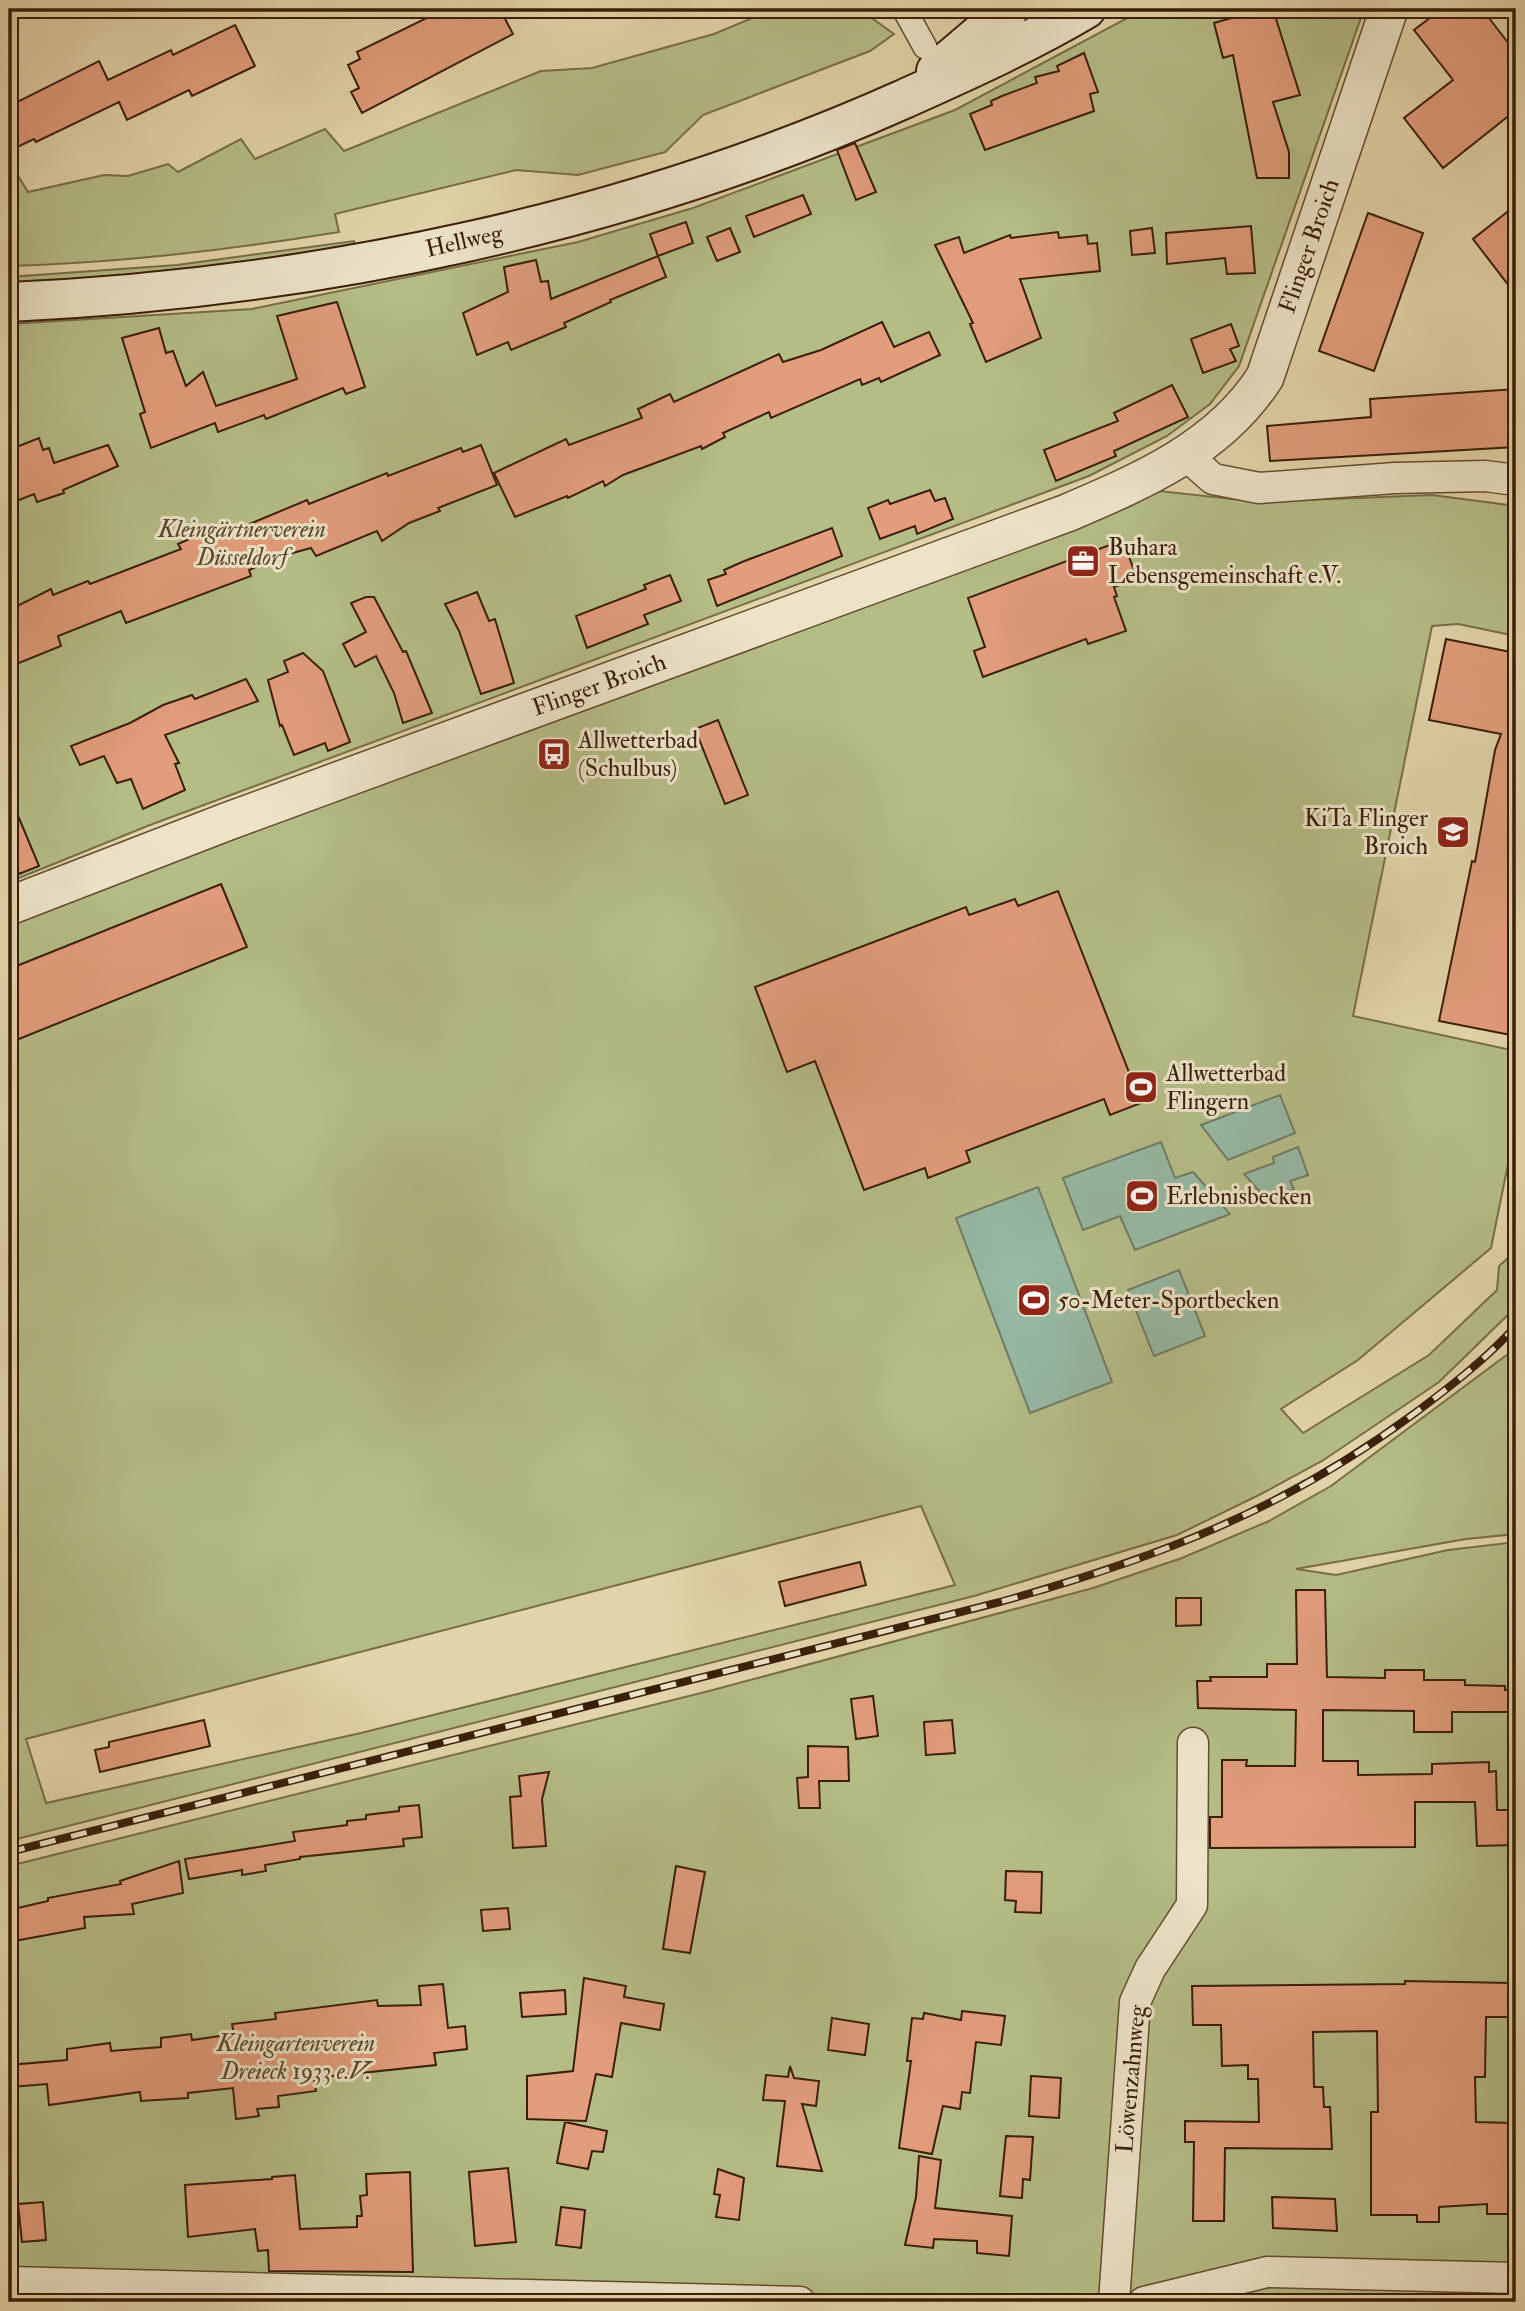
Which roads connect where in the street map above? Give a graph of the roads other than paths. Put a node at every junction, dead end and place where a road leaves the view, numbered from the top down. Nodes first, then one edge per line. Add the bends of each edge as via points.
1 (904, 9) edge
2 (1009, 9) edge
3 (1086, 9) edge
4 (1389, 9) edge
5 (925, 47) dead end
6 (902, 100) junction
7 (9, 302) edge
8 (1186, 455) junction
9 (1516, 480) edge
10 (9, 906) edge
11 (1193, 1743) dead end
12 (1516, 2278) edge
13 (9, 2281) edge
14 (800, 2302) edge
15 (1114, 2302) edge
16 (1144, 2302) edge

1 - 5 street
2 - 6 main road, Hellweg
3 - 6 main road, Hellweg via 999,57
4 - 8 street, Flinger Broich via 1265,377 1229,422
6 - 7 main road, Hellweg via 694,179 427,250 223,284
8 - 9 street via 1213,479 1259,488 1395,478
8 - 10 street, Flinger Broich via 1067,513
11 - 15 street, Löwenzahnweg via 1192,1905 1150,1969 1135,2002
12 - 16 street via 1267,2272
13 - 14 street

